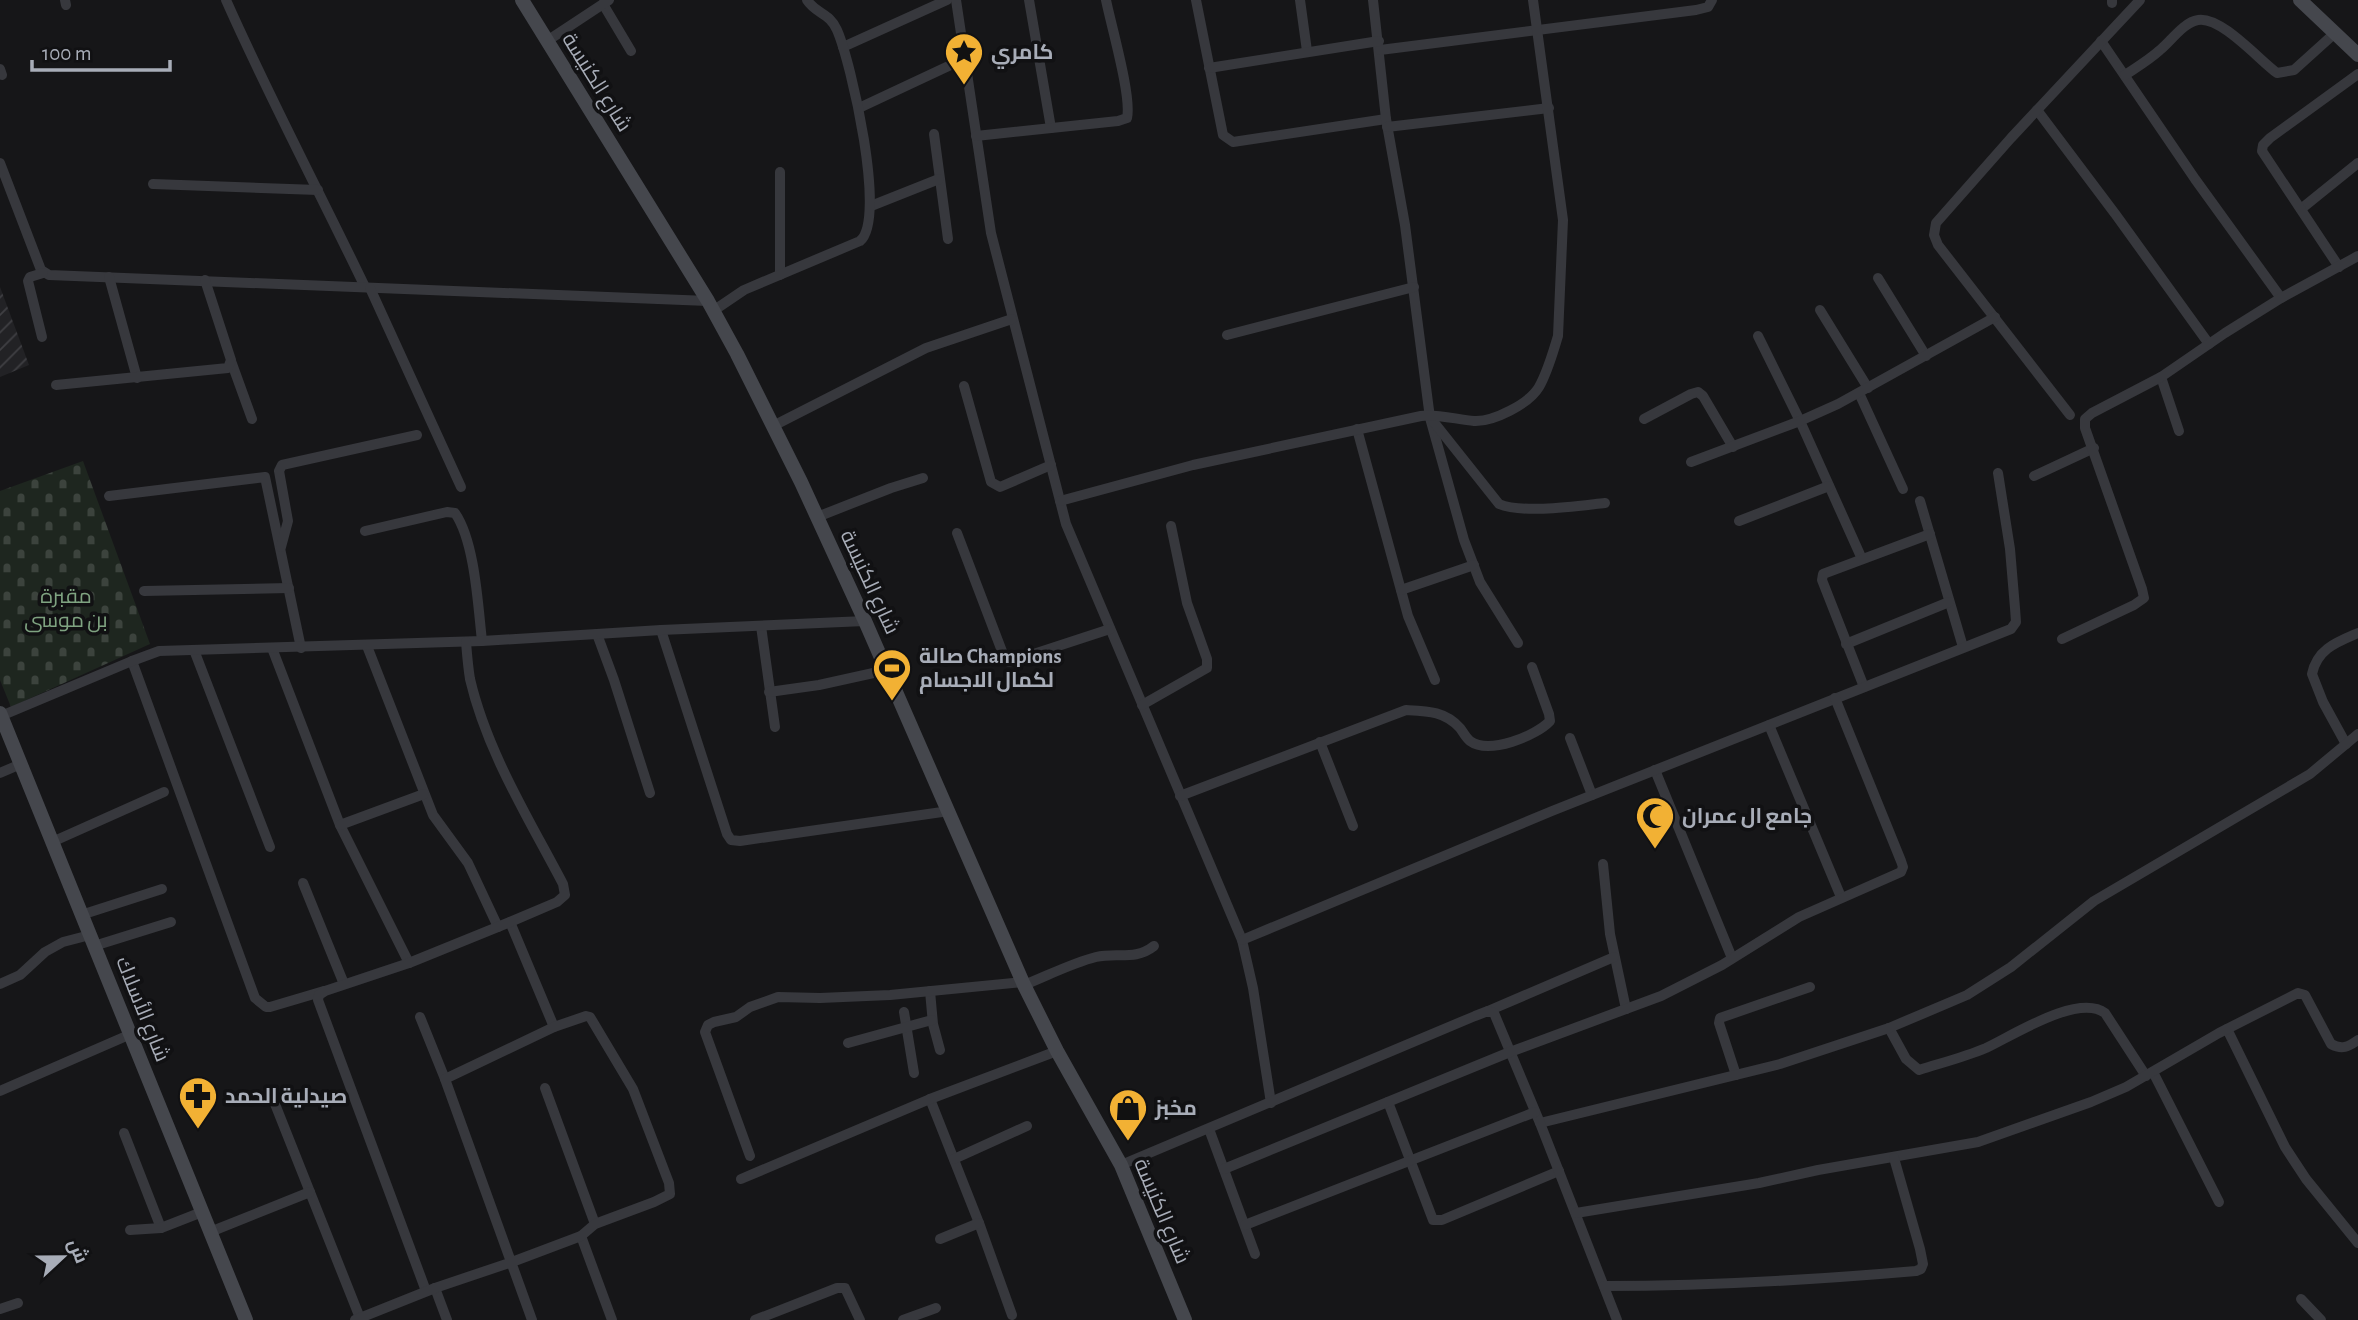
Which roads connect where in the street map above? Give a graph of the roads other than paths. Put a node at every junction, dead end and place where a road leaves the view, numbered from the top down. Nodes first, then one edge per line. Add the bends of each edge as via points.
1 (226, 0) edge
2 (522, 0) edge
3 (807, 0) edge
4 (947, 0) edge
5 (956, 0) edge
6 (1029, 0) edge
7 (1106, 0) edge
8 (1196, 0) edge
9 (1300, 0) edge
10 (1373, 0) edge
11 (1533, 0) edge
12 (1712, 0) edge
13 (2140, 0) edge
14 (2300, 0) edge
15 (606, 2) edge
16 (1538, 31) junction
17 (2334, 33) junction
18 (547, 41) junction
19 (2101, 41) junction
20 (1380, 45) junction
21 (843, 47) junction
22 (632, 51) dead end
23 (1307, 51) junction
24 (2358, 55) edge
25 (956, 63) dead end
26 (1209, 68) junction
27 (2358, 74) edge
28 (2125, 75) junction
29 (859, 108) junction
30 (1549, 108) junction
31 (2037, 110) junction
32 (1387, 123) junction
33 (1051, 128) junction
34 (934, 134) dead end
35 (976, 136) junction
36 (0, 163) edge
37 (2358, 163) edge
38 (780, 172) dead end
39 (939, 179) junction
40 (153, 184) dead end
41 (318, 190) junction
42 (871, 206) junction
43 (2301, 209) junction
44 (948, 239) dead end
45 (2358, 256) edge
46 (2339, 267) junction
47 (43, 273) junction
48 (780, 275) junction
49 (109, 277) junction
50 (1878, 278) dead end
51 (205, 280) junction
52 (368, 287) junction
53 (1414, 287) junction
54 (2281, 298) junction
55 (710, 307) junction
56 (1820, 310) dead end
57 (1995, 317) junction
58 (1012, 319) junction
59 (1227, 335) dead end
60 (1758, 335) dead end
61 (42, 337) dead end
62 (2209, 344) junction
63 (1927, 356) junction
64 (231, 360) junction
65 (2161, 377) junction
66 (136, 378) junction
67 (56, 385) dead end
68 (964, 386) dead end
69 (1863, 391) junction
70 (2070, 415) dead end
71 (1430, 416) junction
72 (252, 419) dead end
73 (1644, 419) dead end
74 (1800, 421) junction
75 (773, 426) junction
76 (1357, 429) junction
77 (2179, 431) dead end
78 (417, 435) dead end
79 (1733, 447) junction
80 (2094, 448) junction
81 (1691, 462) dead end
82 (1051, 465) junction
83 (1998, 473) dead end
84 (2034, 477) dead end
85 (923, 478) dead end
86 (1829, 486) junction
87 (461, 487) dead end
88 (1903, 489) dead end
89 (109, 496) dead end
90 (1060, 501) junction
91 (1920, 501) dead end
92 (1605, 503) dead end
93 (817, 517) junction
94 (1739, 521) dead end
95 (1171, 526) dead end
96 (365, 531) dead end
97 (957, 533) dead end
98 (1930, 534) junction
99 (281, 548) junction
100 (1862, 559) junction
101 (1474, 565) junction
102 (289, 588) junction
103 (1401, 590) junction
104 (144, 591) dead end
105 (1950, 602) junction
106 (865, 621) junction
107 (761, 626) junction
108 (1110, 629) junction
109 (661, 630) junction
110 (2358, 633) edge
111 (597, 634) junction
112 (2062, 639) dead end
113 (482, 641) junction
114 (466, 642) junction
115 (1518, 643) dead end
116 (1846, 644) junction
117 (367, 646) junction
118 (1963, 647) junction
119 (272, 648) junction
120 (301, 648) junction
121 (194, 650) junction
122 (132, 661) junction
123 (1531, 667) dead end
124 (887, 670) junction
125 (1435, 680) dead end
126 (1864, 687) junction
127 (769, 692) junction
128 (1835, 698) junction
129 (1142, 705) junction
130 (1, 715) edge
131 (1769, 725) junction
132 (775, 727) dead end
133 (2358, 734) edge
134 (1570, 738) dead end
135 (1321, 741) junction
136 (2346, 744) junction
137 (20, 764) junction
138 (1655, 770) junction
139 (0, 773) edge
140 (164, 792) dead end
141 (650, 793) dead end
142 (425, 794) junction
143 (1592, 795) junction
144 (1181, 796) junction
145 (949, 811) junction
146 (340, 825) junction
147 (1353, 825) dead end
148 (52, 842) junction
149 (270, 847) dead end
150 (1603, 864) dead end
151 (303, 883) dead end
152 (162, 889) dead end
153 (1841, 897) junction
154 (81, 915) junction
155 (171, 922) dead end
156 (510, 922) junction
157 (498, 927) junction
158 (1242, 940) junction
159 (92, 941) junction
160 (1154, 946) dead end
161 (1614, 957) junction
162 (1732, 958) junction
163 (408, 963) junction
164 (0, 984) edge
165 (344, 984) junction
166 (1023, 984) junction
167 (1810, 988) dead end
168 (325, 991) junction
169 (930, 991) junction
170 (1626, 1009) junction
171 (1488, 1011) junction
172 (904, 1012) dead end
173 (420, 1017) dead end
174 (932, 1020) junction
175 (554, 1027) junction
176 (906, 1027) junction
177 (1889, 1028) junction
178 (2227, 1029) junction
179 (131, 1034) junction
180 (2358, 1040) edge
181 (848, 1043) dead end
182 (940, 1050) dead end
183 (1057, 1051) junction
184 (1510, 1052) junction
185 (914, 1073) dead end
186 (1736, 1074) junction
187 (2149, 1074) junction
188 (445, 1079) junction
189 (545, 1088) dead end
190 (0, 1091) edge
191 (930, 1099) junction
192 (1388, 1102) junction
193 (1271, 1103) junction
194 (275, 1104) dead end
195 (1535, 1112) junction
196 (1540, 1123) junction
197 (1027, 1126) dead end
198 (1209, 1129) junction
199 (124, 1133) dead end
200 (750, 1156) dead end
201 (1895, 1158) junction
202 (954, 1159) junction
203 (1409, 1161) junction
204 (1121, 1165) junction
205 (1224, 1169) junction
206 (1559, 1171) junction
207 (741, 1179) dead end
208 (310, 1192) junction
209 (2219, 1202) dead end
210 (202, 1212) junction
211 (1576, 1213) junction
212 (979, 1223) junction
213 (595, 1224) junction
214 (1245, 1225) junction
215 (161, 1228) junction
216 (130, 1230) dead end
217 (210, 1232) junction
218 (581, 1236) junction
219 (940, 1239) dead end
220 (2358, 1243) edge
221 (1255, 1254) dead end
222 (512, 1262) junction
223 (1604, 1286) junction
224 (431, 1289) junction
225 (2301, 1299) dead end
226 (18, 1303) dead end
227 (936, 1308) dead end
228 (0, 1309) edge
229 (1012, 1315) dead end
230 (357, 1319) edge
231 (246, 1320) edge
232 (447, 1320) edge
233 (532, 1320) edge
234 (612, 1320) edge
235 (755, 1320) edge
236 (860, 1320) edge
237 (903, 1320) edge
238 (1185, 1320) edge
239 (1617, 1320) edge
240 (2321, 1320) edge

1 - 41 street
2 - 18 main road, شارع الكنيسة
3 - 21 street via 833,22
4 - 21 street
5 - 35 street
6 - 33 street
7 - 33 street via 1127,118
8 - 26 street
9 - 23 street
10 - 20 street
11 - 16 street
12 - 16 street via 1708,7 1696,10
13 - 19 street
14 - 17 main road
15 - 18 street
15 - 22 street
16 - 20 street
16 - 30 street
17 - 24 main road
17 - 28 street via 2294,70 2277,73 2218,25 2197,20
18 - 55 main road, شارع الكنيسة
19 - 28 street
19 - 31 street
20 - 23 street
20 - 32 street
21 - 29 street
23 - 26 street
25 - 29 street
26 - 32 street via 1223,135 1233,142
27 - 43 street via 2263,145 2264,156
28 - 54 street
29 - 42 street
30 - 32 street
30 - 71 street via 1563,220 1558,336 1553,353 1535,392 1504,414 1476,422
31 - 57 street via 1937,223 1934,235
31 - 62 street
32 - 53 street
33 - 35 street
34 - 39 street
35 - 58 street via 991,233
36 - 47 street
37 - 43 street
38 - 48 street
39 - 42 street
39 - 44 street
40 - 41 street
41 - 52 street
42 - 48 street via 863,239
43 - 46 street
45 - 46 street
46 - 54 street
47 - 49 street
47 - 61 street via 28,281
48 - 55 street
49 - 51 street
49 - 66 street
50 - 63 street
51 - 52 street
51 - 64 street
52 - 55 street
52 - 87 street
53 - 59 street
53 - 71 street
54 - 62 street
55 - 75 main road, شارع الكنيسة
56 - 69 street
57 - 63 street
57 - 70 street
58 - 75 street via 926,348
58 - 82 street
60 - 74 street
62 - 65 street
63 - 69 street
64 - 66 street via 224,370
64 - 72 street
65 - 77 street
65 - 80 street via 2085,419
66 - 67 street
68 - 82 street via 991,482 1005,486
69 - 74 street
69 - 88 street
71 - 76 street
71 - 92 street via 1499,504 1533,508
71 - 101 street
73 - 79 street via 1698,393
74 - 79 street
74 - 86 street
75 - 93 main road, شارع الكنيسة
76 - 90 street via 1193,465
76 - 103 street
78 - 99 street via 282,465 279,471 288,522
79 - 81 street
80 - 84 street
80 - 112 street via 2144,598
82 - 90 street
83 - 118 street via 2016,622 1999,635
85 - 93 street
86 - 94 street
86 - 100 street
89 - 99 street via 263,477
90 - 108 street
91 - 98 street
93 - 106 main road, شارع الكنيسة
95 - 129 street via 1207,668
96 - 113 street via 455,513 472,568
97 - 108 street via 1009,662
98 - 100 street
98 - 105 street
99 - 102 street
100 - 116 street via 1824,574 1822,580
101 - 103 street
101 - 115 street
102 - 104 street
102 - 120 street
103 - 125 street
105 - 116 street
105 - 118 street
106 - 107 street
106 - 124 main road, شارع الكنيسة
107 - 109 street
107 - 127 street
108 - 129 street
109 - 111 street
109 - 145 street via 731,840
110 - 136 street via 2320,654 2312,674
111 - 113 street
111 - 141 street
113 - 114 street
114 - 117 street
114 - 156 street via 470,677 485,726 565,894
116 - 126 street
117 - 120 street
117 - 142 street
118 - 126 street
119 - 120 street
119 - 121 street
119 - 146 street
121 - 122 street via 159,652
121 - 149 street
122 - 130 street
122 - 168 street via 255,998 270,1007
123 - 135 street via 1550,721 1537,732 1507,744 1470,741 1450,718 1406,710
124 - 127 street
124 - 145 main road, شارع الكنيسة
126 - 128 street
127 - 132 street
128 - 131 street
128 - 153 street via 1903,867 1901,872
129 - 144 street
130 - 137 main road, شارع الأسلاك
131 - 138 street
131 - 153 street
133 - 136 street
134 - 143 street
135 - 144 street
135 - 147 street
136 - 177 street via 2309,775 2094,901 1984,986
137 - 139 street
137 - 148 main road, شارع الأسلاك
138 - 143 street
138 - 162 street
140 - 148 street
142 - 146 street
142 - 157 street via 433,815 468,863
143 - 158 street
144 - 158 street
145 - 166 main road, شارع الكنيسة
146 - 163 street
148 - 154 main road, شارع الأسلاك
150 - 161 street
151 - 165 street
152 - 154 street
153 - 162 street via 1798,917
154 - 159 main road, شارع الأسلاك
155 - 159 street
156 - 157 street
156 - 175 street
157 - 163 street
158 - 193 street
159 - 164 street via 64,942
159 - 179 main road, شارع الأسلاك
160 - 166 street via 1129,957 1091,958
161 - 170 street
161 - 171 street
162 - 170 street
163 - 165 street
165 - 168 street
166 - 169 street
166 - 183 main road, شارع الكنيسة
167 - 186 street via 1720,1018
168 - 224 street via 318,1000
169 - 174 street
169 - 200 street via 820,999 778,997 708,1026 705,1031
170 - 184 street
171 - 184 street via 1494,1013
171 - 193 street
172 - 176 street
173 - 188 street
174 - 176 street
174 - 182 street
175 - 188 street
175 - 213 street via 590,1017 633,1089 668,1183 670,1194 666,1197
176 - 181 street
176 - 185 street
177 - 186 street
177 - 187 street via 1906,1059 1919,1070 1984,1049 2053,1014 2100,1009
178 - 180 street via 2298,993 2305,995 2330,1044 2347,1048
178 - 187 street
178 - 220 street via 2285,1147
179 - 190 street
179 - 210 main road, شارع الأسلاك
183 - 191 street
183 - 204 main road, شارع الكنيسة
184 - 192 street
184 - 195 street
186 - 196 street
187 - 201 street via 2091,1102 1978,1142
187 - 209 street
188 - 222 street
189 - 213 street
191 - 202 street
191 - 207 street
192 - 203 street
192 - 205 street
193 - 198 street
194 - 208 street
195 - 196 street
195 - 203 street
196 - 206 street
197 - 202 street
198 - 204 street
198 - 205 street
199 - 215 street
201 - 211 street
201 - 223 street via 1920,1249 1921,1269 1818,1280
202 - 212 street
203 - 206 street via 1430,1216 1437,1222
203 - 214 street
204 - 238 main road, شارع الكنيسة
205 - 214 street
206 - 211 street
208 - 217 street
208 - 230 street
210 - 215 street
210 - 217 main road, شارع الأسلاك
211 - 223 street
212 - 219 street
212 - 229 street
213 - 218 street
214 - 221 street
215 - 216 street
217 - 231 main road, شارع الأسلاك
218 - 222 street
218 - 234 street
222 - 224 street
222 - 233 street
223 - 239 street
224 - 230 street
224 - 232 street
225 - 240 street
226 - 228 street
227 - 237 street
235 - 236 street via 837,1288 845,1288

